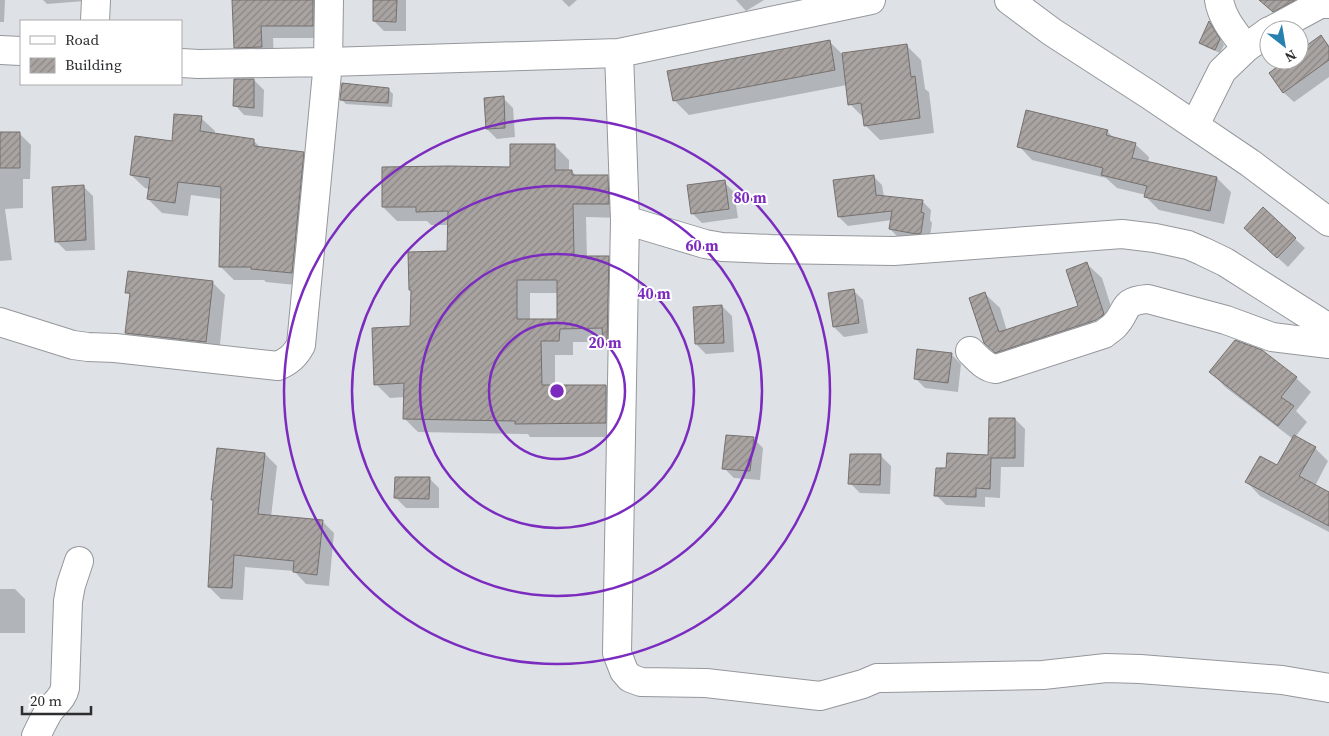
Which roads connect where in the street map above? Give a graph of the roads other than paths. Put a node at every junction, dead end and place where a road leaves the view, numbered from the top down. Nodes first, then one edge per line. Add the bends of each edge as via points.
1 (96, 0) edge
2 (329, 0) edge
3 (871, 0) edge
4 (1009, 0) edge
5 (1219, 0) edge
6 (1329, 4) edge
7 (95, 20) edge
8 (1290, 20) edge
9 (1259, 39) edge
10 (1246, 48) junction
11 (0, 50) edge
12 (20, 51) edge
13 (619, 52) junction
14 (328, 62) junction
15 (182, 63) edge
16 (1195, 125) junction
17 (625, 220) junction
18 (1329, 222) edge
19 (0, 322) edge
20 (1329, 328) edge
21 (1329, 344) edge
22 (970, 351) dead end
23 (79, 561) dead end
24 (1329, 688) edge
25 (36, 736) edge

1 - 7 street
2 - 14 street
3 - 13 street
4 - 16 street via 1052,32
5 - 10 street via 1227,23
6 - 8 street via 1320,4
9 - 10 street
10 - 16 street via 1222,71
11 - 12 street
13 - 14 street
13 - 17 street
14 - 15 street
14 - 19 street via 301,345 288,361 278,366 73,345
16 - 18 street
17 - 20 street via 705,244 771,249 894,251 1122,234 1156,238 1188,245 1225,262
17 - 24 street via 617,653 630,678 641,682 706,683 820,696 876,678 1043,676 1106,668 1140,668 1282,680
21 - 22 street via 1272,338 1226,320 1148,299 1127,305 1115,326 1104,334 996,369 980,361
23 - 25 street via 68,601 65,688

